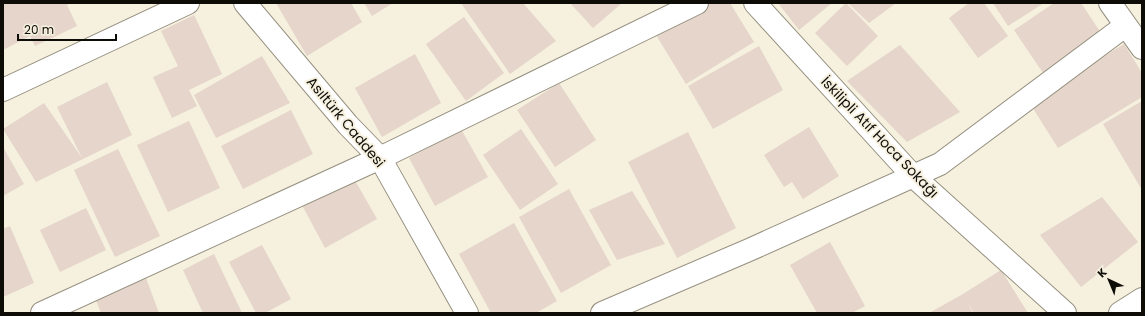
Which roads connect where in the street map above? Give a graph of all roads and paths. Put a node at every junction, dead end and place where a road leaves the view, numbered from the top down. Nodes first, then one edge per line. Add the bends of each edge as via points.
1 (188, 3) edge
2 (246, 3) edge
3 (697, 3) edge
4 (755, 3) edge
5 (1110, 3) edge
6 (1125, 26) junction
7 (1142, 48) edge
8 (3, 90) edge
9 (380, 158) junction
10 (913, 176) junction
11 (1142, 299) edge
12 (42, 313) edge
13 (467, 313) edge
14 (602, 313) edge
15 (1065, 313) edge
16 (1120, 313) edge

1 - 8 street
2 - 9 street, Asıltürk Caddesi via 348,125
3 - 9 street
4 - 10 street, İskilipli Atıf Hoca Sokağı
5 - 6 street
6 - 7 street
6 - 10 street via 940,164
9 - 12 street
9 - 13 street, Asıltürk Caddesi
10 - 14 street
10 - 15 street, İskilipli Atıf Hoca Sokağı
11 - 16 street

